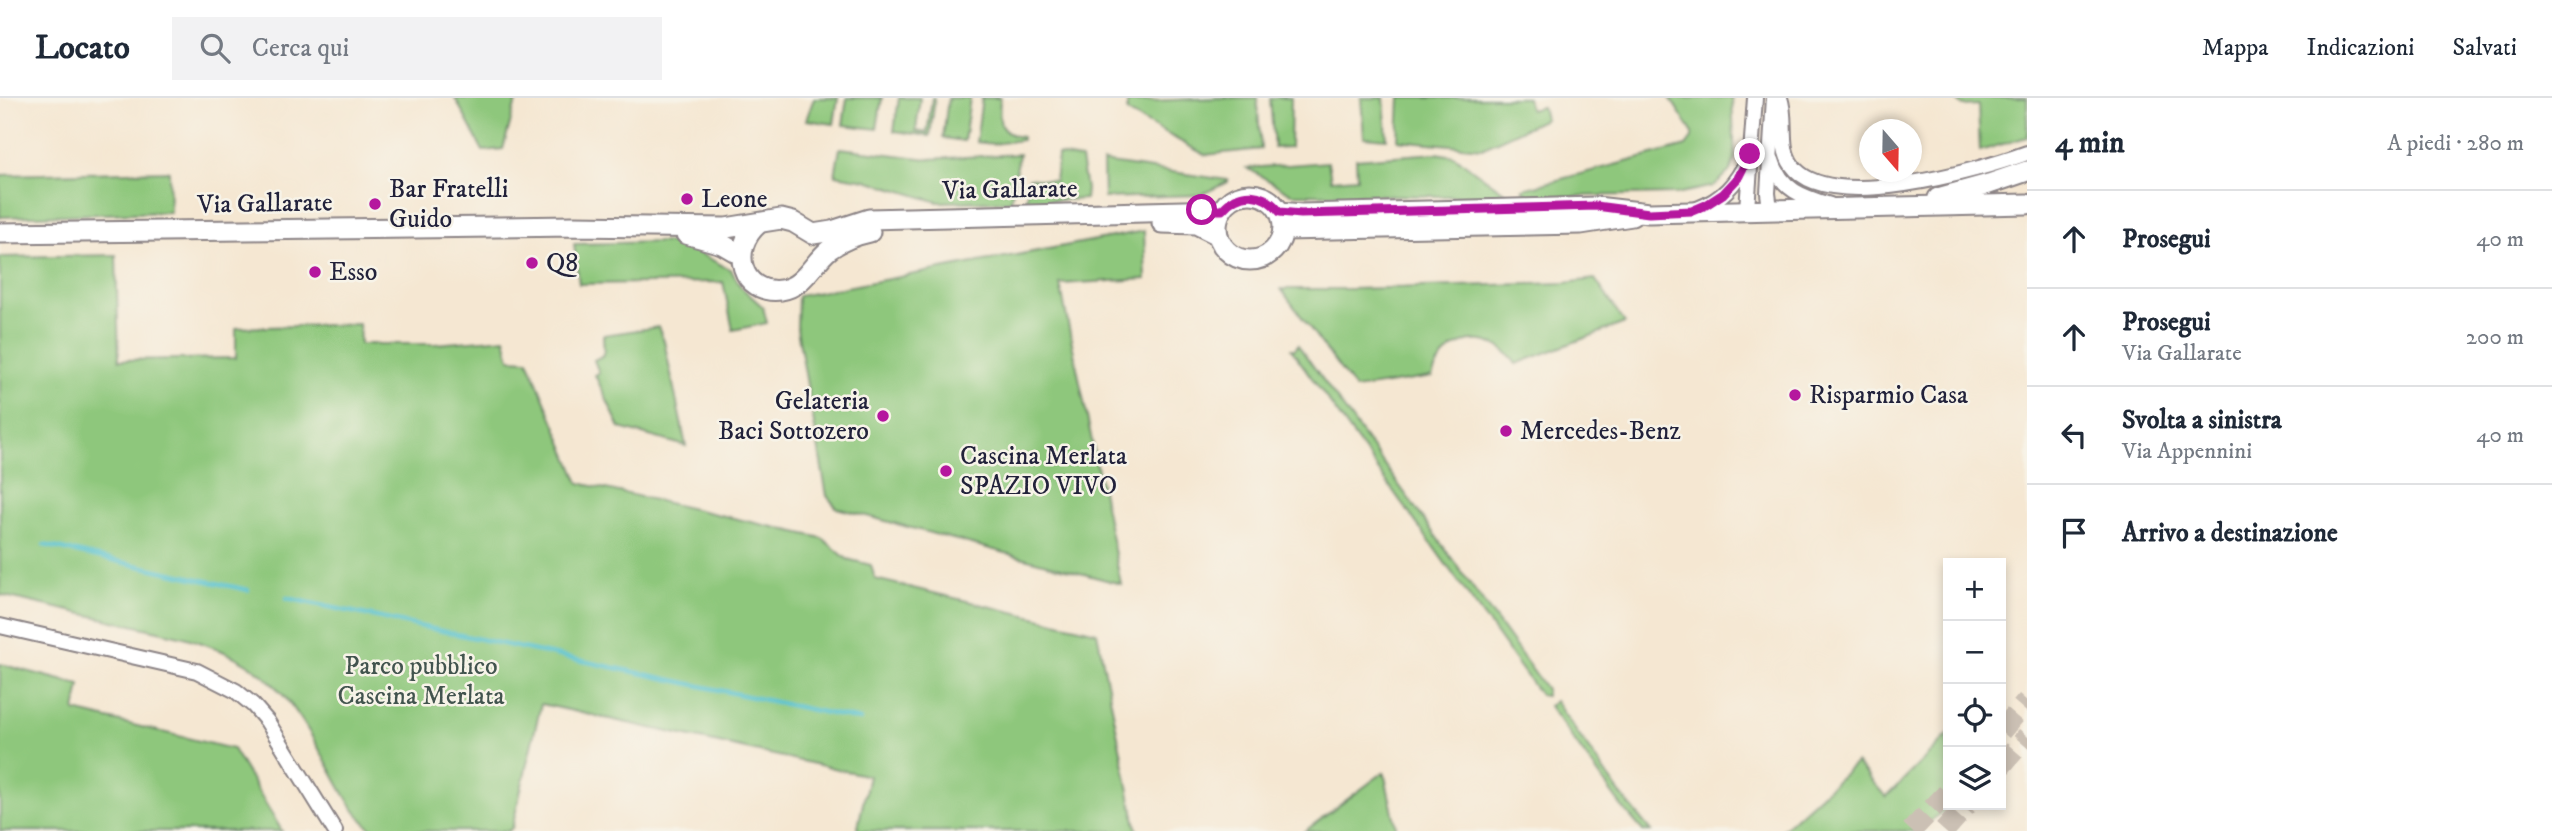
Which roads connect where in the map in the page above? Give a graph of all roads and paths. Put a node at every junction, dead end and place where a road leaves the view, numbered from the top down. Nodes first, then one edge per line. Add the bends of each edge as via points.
1 (1755, 98) edge
2 (1774, 98) edge
3 (1780, 98) edge
4 (1770, 152) junction
5 (2027, 153) edge
6 (1750, 154) junction
7 (2027, 171) edge
8 (2027, 204) edge
9 (1896, 206) junction
10 (1838, 207) junction
11 (1747, 209) junction
12 (1770, 209) junction
13 (1222, 210) junction
14 (1692, 211) junction
15 (1282, 221) junction
16 (758, 223) junction
17 (658, 226) junction
18 (803, 229) junction
19 (0, 233) edge
20 (1218, 235) junction
21 (741, 255) junction
22 (810, 268) junction
23 (0, 626) edge
24 (335, 831) edge

1 - 6 street
2 - 4 street
3 - 5 street via 1786,156 1800,174 1823,184 1857,187 1927,181
4 - 10 street via 1788,188
4 - 12 street
6 - 11 street
6 - 14 street via 1723,194
7 - 9 main road via 1955,194
8 - 9 main road
9 - 10 main road
10 - 12 main road
11 - 12 main road
11 - 14 main road
13 - 15 main road via 1237,197 1260,196 1272,202
13 - 18 main road, Via Gallarate via 869,219 824,233
13 - 20 main road
14 - 15 main road via 1581,224
15 - 20 main road via 1280,242 1259,259 1235,256
16 - 17 main road, Via Gallarate via 726,228
16 - 18 main road, Via Gallarate via 781,219
16 - 21 main road via 743,243
17 - 19 main road, Via Gallarate
17 - 21 main road, Via Gallarate via 722,244
18 - 22 main road via 812,248
20 - 22 main road, Via Gallarate via 1196,224 1166,223 868,232 830,249
21 - 22 main road, Via Gallarate via 749,278 770,290 793,287
23 - 24 street via 178,666 229,686 267,721

